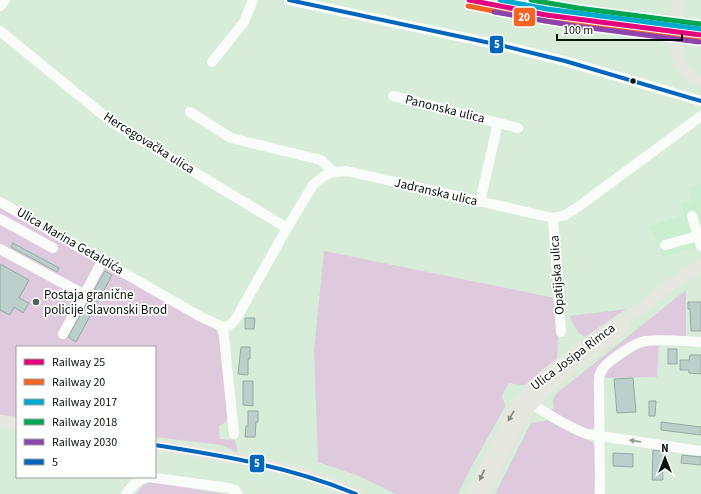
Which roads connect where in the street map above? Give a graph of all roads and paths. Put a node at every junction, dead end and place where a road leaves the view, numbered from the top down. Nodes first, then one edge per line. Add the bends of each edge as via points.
1 (5, 0) edge
2 (253, 0) edge
3 (289, 0) edge
4 (677, 0) edge
5 (0, 6) edge
6 (0, 31) edge
7 (212, 62) dead end
8 (701, 80) edge
9 (393, 96) dead end
10 (701, 101) edge
11 (190, 112) dead end
12 (701, 116) edge
13 (498, 123) junction
14 (518, 128) dead end
15 (333, 172) junction
16 (480, 202) junction
17 (1, 205) edge
18 (692, 216) dead end
19 (553, 218) junction
20 (0, 219) edge
21 (287, 228) junction
22 (700, 240) edge
23 (665, 245) dead end
24 (53, 248) dead end
25 (0, 249) edge
26 (103, 260) junction
27 (701, 266) edge
28 (85, 295) junction
29 (223, 327) junction
30 (561, 332) dead end
31 (63, 334) dead end
32 (701, 342) edge
33 (527, 401) junction
34 (0, 421) edge
35 (16, 423) edge
36 (234, 434) dead end
37 (600, 437) junction
38 (156, 445) edge
39 (701, 451) edge
40 (141, 478) edge
41 (154, 478) edge
42 (126, 494) edge
43 (238, 494) edge
44 (356, 494) edge
45 (476, 494) edge
46 (600, 494) edge

1 - 5 street
2 - 7 street via 244,22
3 - 10 street via 504,46
4 - 8 main road via 676,40 679,62 690,75
6 - 21 street, Hercegovačka ulica via 112,123
9 - 13 street, Panonska ulica
11 - 15 street via 231,138 322,160
12 - 19 street via 565,215
13 - 14 street, Panonska ulica
13 - 16 street, Panonska ulica
15 - 16 street, Jadranska ulica via 347,171
15 - 21 street via 314,185
16 - 19 street, Jadranska ulica
17 - 26 street, Ulica Marina Getaldića
18 - 22 street
19 - 30 street, Opatijska ulica
20 - 24 street
21 - 29 street via 237,317 228,327
22 - 23 street
25 - 28 street
26 - 28 street
26 - 29 street, Ulica Marina Getaldića
27 - 33 main road, Ulica Josipa Rimca via 636,312 618,332
28 - 31 street
29 - 36 street
32 - 37 street via 642,342 606,365 600,376
33 - 37 street via 574,429
33 - 45 main road, Ulica Josipa Rimca via 519,423 497,465
34 - 35 main road
39 -> 37 street
37 - 46 street
38 - 44 main road via 249,460 286,469
40 - 42 street
41 - 43 street via 229,488

